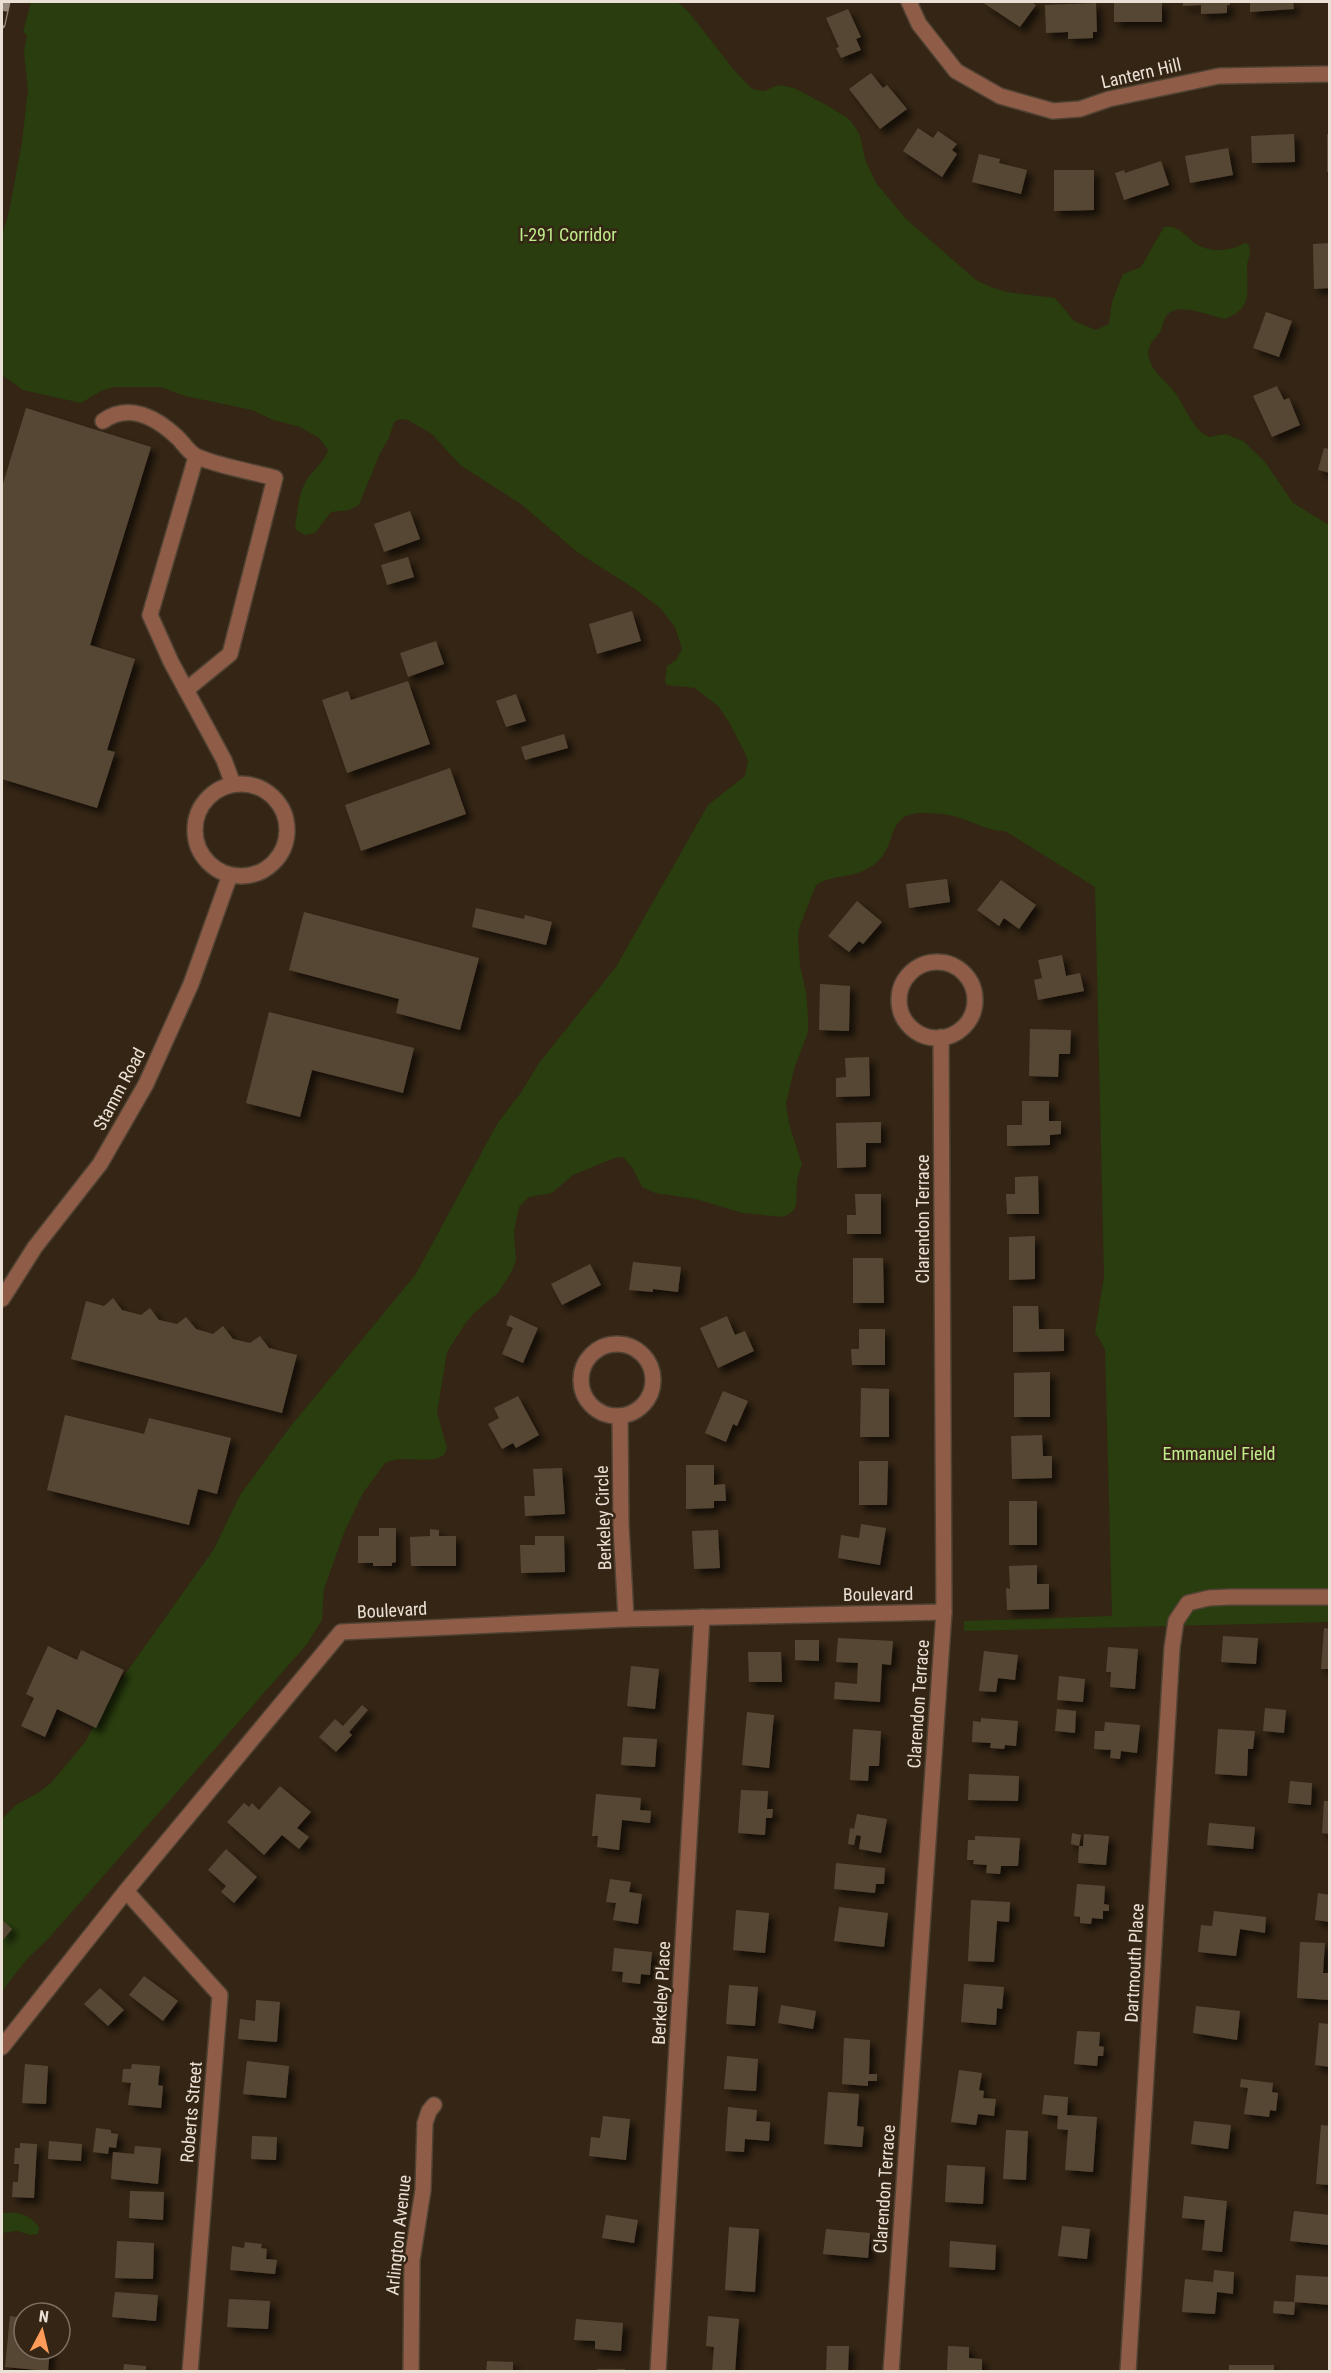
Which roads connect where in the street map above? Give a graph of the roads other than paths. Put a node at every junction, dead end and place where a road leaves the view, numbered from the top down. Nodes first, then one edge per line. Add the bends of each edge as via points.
1 (909, 2) edge
2 (1329, 74) edge
3 (103, 421) dead end
4 (196, 457) junction
5 (186, 690) junction
6 (233, 784) junction
7 (231, 875) junction
8 (941, 1037) junction
9 (2, 1299) edge
10 (620, 1416) junction
11 (1329, 1597) edge
12 (944, 1612) junction
13 (702, 1617) junction
14 (626, 1619) junction
15 (126, 1891) junction
16 (2, 2047) edge
17 (434, 2105) dead end
18 (190, 2372) edge
19 (411, 2372) edge
20 (658, 2372) edge
21 (891, 2372) edge
22 (1128, 2372) edge

1 - 2 street, Lantern Hill via 919,24 956,71 1000,96 1053,111 1080,109 1219,76
3 - 4 street via 125,411 158,421
4 - 5 street via 150,615
4 - 5 street via 275,478 230,654
5 - 6 street
6 - 7 street via 216,790 195,819 195,837 201,854 214,868
6 - 7 street via 252,784 268,792 281,805 287,822 283,848 266,869 249,876
7 - 9 street, Stamm Road via 191,984 146,1084 100,1164 35,1248
8 - 8 street via 916,1032 900,1012 900,987 906,976 927,962 957,968 974,993 972,1012 963,1027
8 - 12 street, Clarendon Terrace
10 - 10 street via 609,1416 590,1406 580,1387 583,1365 589,1356 607,1345 629,1346 639,1351 651,1368 653,1379 647,1400 631,1414
10 - 14 street, Berkeley Circle
11 - 22 street, Dartmouth Place via 1209,1598 1188,1603 1176,1621
12 - 13 street, Boulevard
12 - 21 street, Clarendon Terrace
13 - 14 street, Boulevard
13 - 20 street, Berkeley Place
14 - 15 street, Boulevard via 341,1632
15 - 16 street, Boulevard
15 - 18 street, Roberts Street via 220,1995
17 - 19 street, Arlington Avenue via 425,2123 422,2201 412,2260

